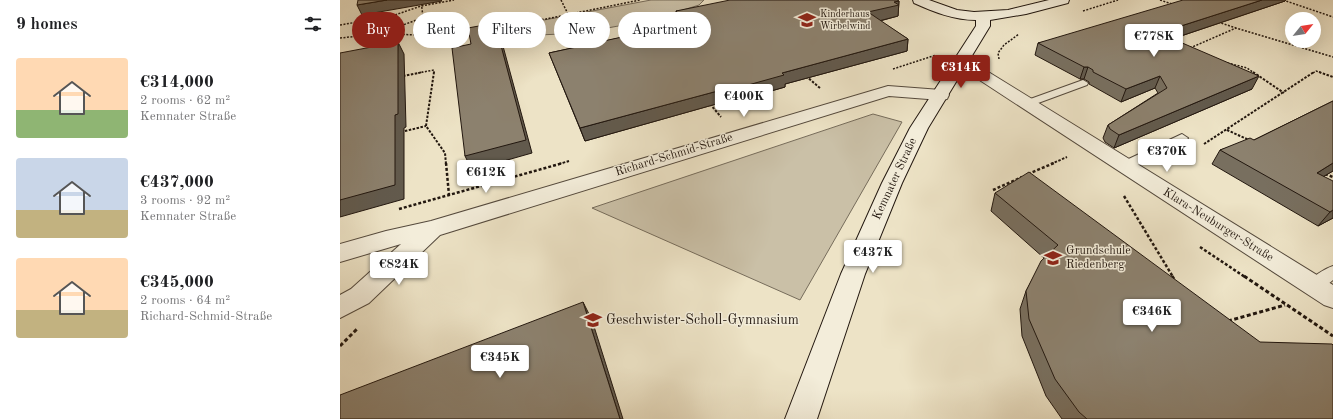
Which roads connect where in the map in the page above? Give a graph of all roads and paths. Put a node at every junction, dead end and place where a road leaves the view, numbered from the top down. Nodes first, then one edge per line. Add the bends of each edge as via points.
1 (421, 0) edge
2 (454, 0) edge
3 (561, 0) edge
4 (640, 0) edge
5 (919, 0) edge
6 (1063, 0) edge
7 (1118, 0) edge
8 (1160, 0) edge
9 (1283, 0) edge
10 (635, 1) edge
11 (1174, 5) edge
12 (421, 6) junction
13 (422, 12) edge
14 (567, 12) edge
15 (578, 12) edge
16 (1080, 12) dead end
17 (1333, 17) edge
18 (983, 18) junction
19 (1215, 21) edge
20 (340, 25) edge
21 (1236, 28) junction
22 (470, 29) edge
23 (473, 29) edge
24 (1023, 32) dead end
25 (352, 37) edge
26 (340, 38) edge
27 (1183, 50) edge
28 (1333, 57) edge
29 (1218, 60) edge
30 (958, 68) junction
31 (804, 74) edge
32 (984, 76) junction
33 (396, 77) edge
34 (1333, 77) edge
35 (1084, 83) dead end
36 (821, 89) dead end
37 (1284, 93) junction
38 (941, 95) junction
39 (707, 100) edge
40 (1026, 104) junction
41 (721, 117) dead end
42 (426, 126) junction
43 (1226, 130) junction
44 (397, 133) edge
45 (1182, 138) dead end
46 (1255, 142) edge
47 (1201, 146) dead end
48 (1068, 157) dead end
49 (1125, 166) junction
50 (1319, 171) edge
51 (1333, 177) edge
52 (993, 190) dead end
53 (449, 194) dead end
54 (1123, 194) dead end
55 (432, 229) junction
56 (340, 253) edge
57 (1333, 272) edge
58 (1174, 280) edge
59 (1314, 286) junction
60 (1333, 298) edge
61 (1286, 304) dead end
62 (340, 307) edge
63 (1226, 322) edge
64 (362, 325) dead end
65 (340, 346) edge
66 (801, 419) edge

1 - 12 path
2 - 12 path
3 - 14 path
4 - 10 path
5 - 18 street via 947,11
6 - 18 street
7 - 16 path
8 - 11 path
9 - 17 path
10 - 15 path
12 - 13 path
12 - 20 path via 392,16
18 - 30 street, Kemnater Straße via 983,26
19 - 21 path
21 - 27 path
21 - 28 path
22 - 23 path
24 - 32 path via 1004,44 998,54 999,62 1005,69
25 - 26 path
29 - 37 path via 1246,68
30 - 32 street, Klara-Neuburger-Straße
30 - 38 street, Kemnater Straße
31 - 36 path
32 - 40 street, Klara-Neuburger-Straße
33 - 42 path via 434,70
34 - 37 path via 1316,71
35 - 40 lane
37 - 43 path
38 - 55 street, Richard-Schmid-Straße via 888,91
38 - 66 street, Kemnater Straße via 919,128 892,183 853,274
39 - 41 path
40 - 49 street, Klara-Neuburger-Straße
42 - 44 path
42 - 53 path via 445,152
43 - 46 path
43 - 47 path
45 - 49 lane
48 - 52 path
49 - 59 street, Klara-Neuburger-Straße
50 - 51 path
54 - 58 path
55 - 56 street, Richard-Schmid-Straße
55 - 62 street, Richard-Schmid-Straße via 360,296
57 - 59 lane
59 - 60 street, Klara-Neuburger-Straße
61 - 63 path
64 - 65 path

